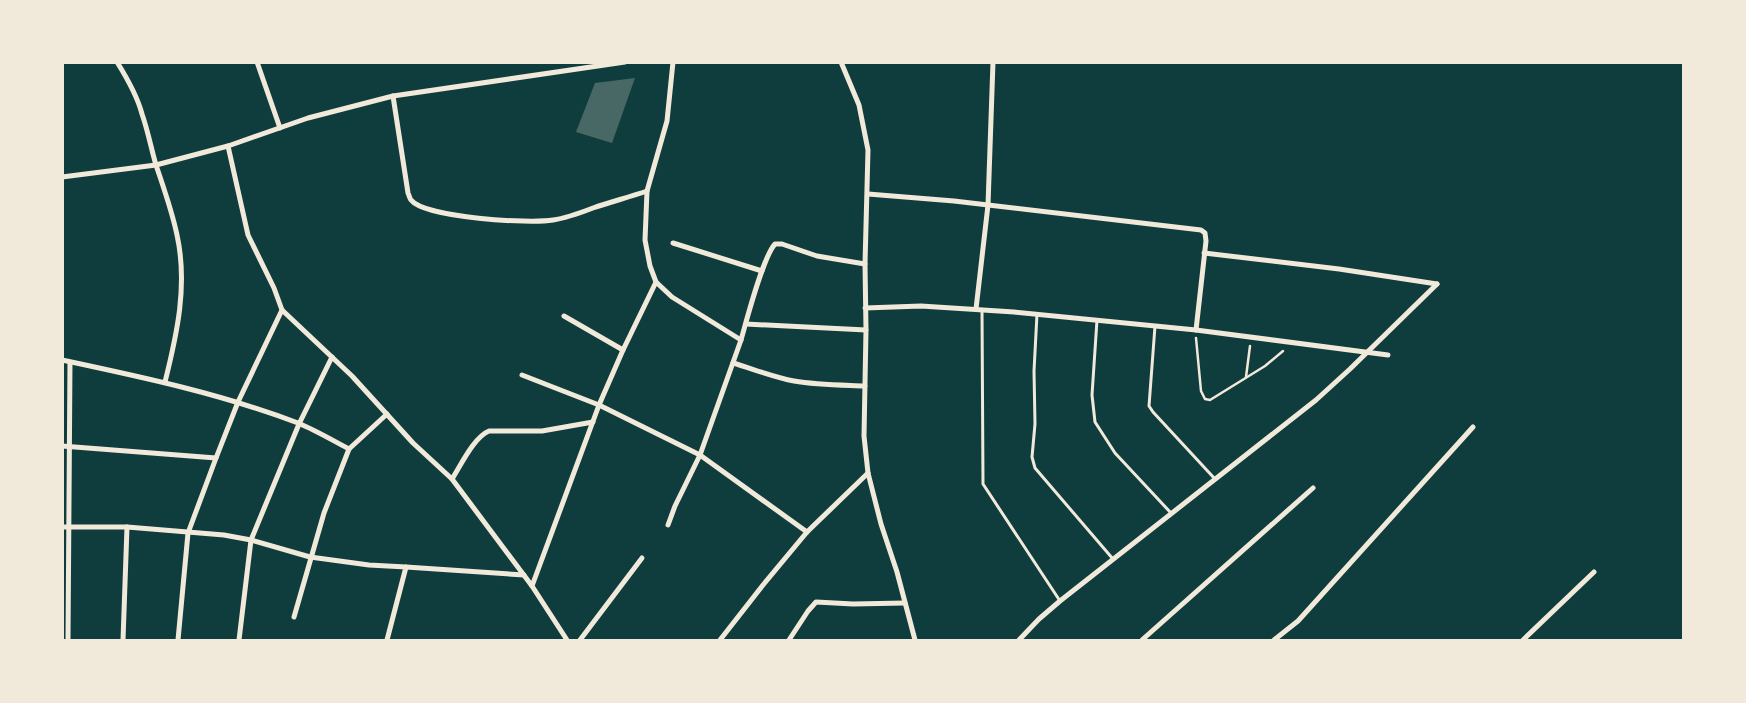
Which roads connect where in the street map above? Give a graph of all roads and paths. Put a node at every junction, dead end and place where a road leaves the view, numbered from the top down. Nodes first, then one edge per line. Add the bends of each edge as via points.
1 (117, 62) edge
2 (625, 62) edge
3 (673, 62) edge
4 (841, 62) edge
5 (993, 62) edge
6 (256, 63) edge
7 (393, 96) junction
8 (280, 128) junction
9 (228, 146) junction
10 (156, 165) junction
11 (62, 176) edge
12 (647, 191) junction
13 (868, 194) junction
14 (988, 205) junction
15 (673, 243) dead end
16 (1204, 253) junction
17 (865, 264) junction
18 (762, 271) junction
19 (656, 282) junction
20 (865, 308) junction
21 (976, 309) junction
22 (982, 309) junction
23 (282, 310) junction
24 (1037, 314) junction
25 (564, 316) dead end
26 (1097, 320) junction
27 (746, 324) junction
28 (1155, 326) junction
29 (866, 330) junction
30 (1196, 330) junction
31 (1251, 338) junction
32 (741, 340) junction
33 (1294, 342) junction
34 (623, 350) junction
35 (1367, 352) junction
36 (1388, 355) dead end
37 (332, 357) junction
38 (62, 360) edge
39 (70, 362) junction
40 (733, 362) junction
41 (522, 375) dead end
42 (1246, 377) junction
43 (164, 382) junction
44 (865, 386) junction
45 (238, 402) junction
46 (599, 405) junction
47 (387, 414) junction
48 (593, 422) junction
49 (299, 424) junction
50 (1473, 427) dead end
51 (62, 446) edge
52 (69, 446) junction
53 (349, 448) junction
54 (700, 455) junction
55 (216, 458) junction
56 (868, 473) junction
57 (1215, 479) junction
58 (452, 480) junction
59 (1314, 488) dead end
60 (1171, 514) junction
61 (668, 525) dead end
62 (65, 527) edge
63 (127, 527) junction
64 (806, 532) junction
65 (188, 533) junction
66 (251, 540) junction
67 (310, 557) junction
68 (642, 558) dead end
69 (1113, 559) junction
70 (406, 567) junction
71 (1594, 572) dead end
72 (524, 575) junction
73 (532, 586) junction
74 (1060, 601) junction
75 (906, 603) junction
76 (294, 617) dead end
77 (68, 640) edge
78 (123, 640) edge
79 (178, 640) edge
80 (239, 640) edge
81 (387, 640) edge
82 (567, 640) edge
83 (580, 640) edge
84 (720, 640) edge
85 (789, 640) edge
86 (915, 640) edge
87 (1019, 640) edge
88 (1142, 640) edge
89 (1274, 640) edge
90 (1523, 640) edge

1 - 10 street via 142,112
2 - 7 street
3 - 12 street via 667,121
4 - 13 street via 866,132
5 - 14 street
6 - 8 street
7 - 8 street
7 - 12 street via 408,193 410,199 424,208 462,216 533,222 571,216
8 - 9 street
9 - 10 street
9 - 23 street via 248,235
10 - 11 street
10 - 43 street via 178,237 182,279 180,314
12 - 19 street via 645,240
13 - 14 street
13 - 17 street
14 - 16 street via 1197,229 1206,237
14 - 21 street
15 - 18 street
16 - 30 street
16 - 35 street via 1437,284
17 - 18 street via 817,256 778,244 772,246
17 - 20 street
18 - 27 street
19 - 32 street via 672,297
19 - 34 street
20 - 21 street via 921,306
20 - 29 street
21 - 22 street
22 - 24 street
22 - 74 lane via 982,484
23 - 37 street
23 - 45 street
24 - 26 street
24 - 69 lane via 1032,461
25 - 34 street
26 - 28 street
26 - 60 lane via 1092,395 1095,422 1115,453
27 - 29 street
27 - 32 street
28 - 30 street
28 - 57 lane via 1149,406
29 - 44 street
30 - 31 street
30 - 42 path via 1201,391 1205,399 1210,400
31 - 33 street
31 - 42 path
32 - 40 street
33 - 35 street
33 - 42 path
34 - 46 street
35 - 36 street
35 - 57 street via 1316,400
37 - 47 street
37 - 49 street
38 - 39 street
39 - 43 street
39 - 52 street
40 - 44 street via 793,381
40 - 54 street
41 - 46 street
43 - 45 street
44 - 56 street via 864,436
45 - 49 street
45 - 55 street
46 - 48 street
46 - 54 street
47 - 53 street
47 - 58 street
48 - 58 street via 542,431 494,430 483,433
48 - 73 street
49 - 53 street
49 - 66 street
50 - 89 street via 1298,621
51 - 52 street
52 - 55 street
52 - 62 street
53 - 67 street
54 - 61 street
54 - 64 street
55 - 65 street
56 - 64 street
56 - 75 street
57 - 60 street
58 - 72 street
59 - 88 street
60 - 69 street
62 - 63 street
62 - 77 street
63 - 65 street
63 - 78 street
64 - 84 street
65 - 66 street
65 - 79 street
66 - 67 street
66 - 80 street
67 - 70 street
67 - 76 street
68 - 83 street
69 - 74 street
70 - 72 street
70 - 81 street
71 - 90 street
72 - 73 street
73 - 82 street
74 - 87 street
75 - 85 street via 816,602
75 - 86 street

